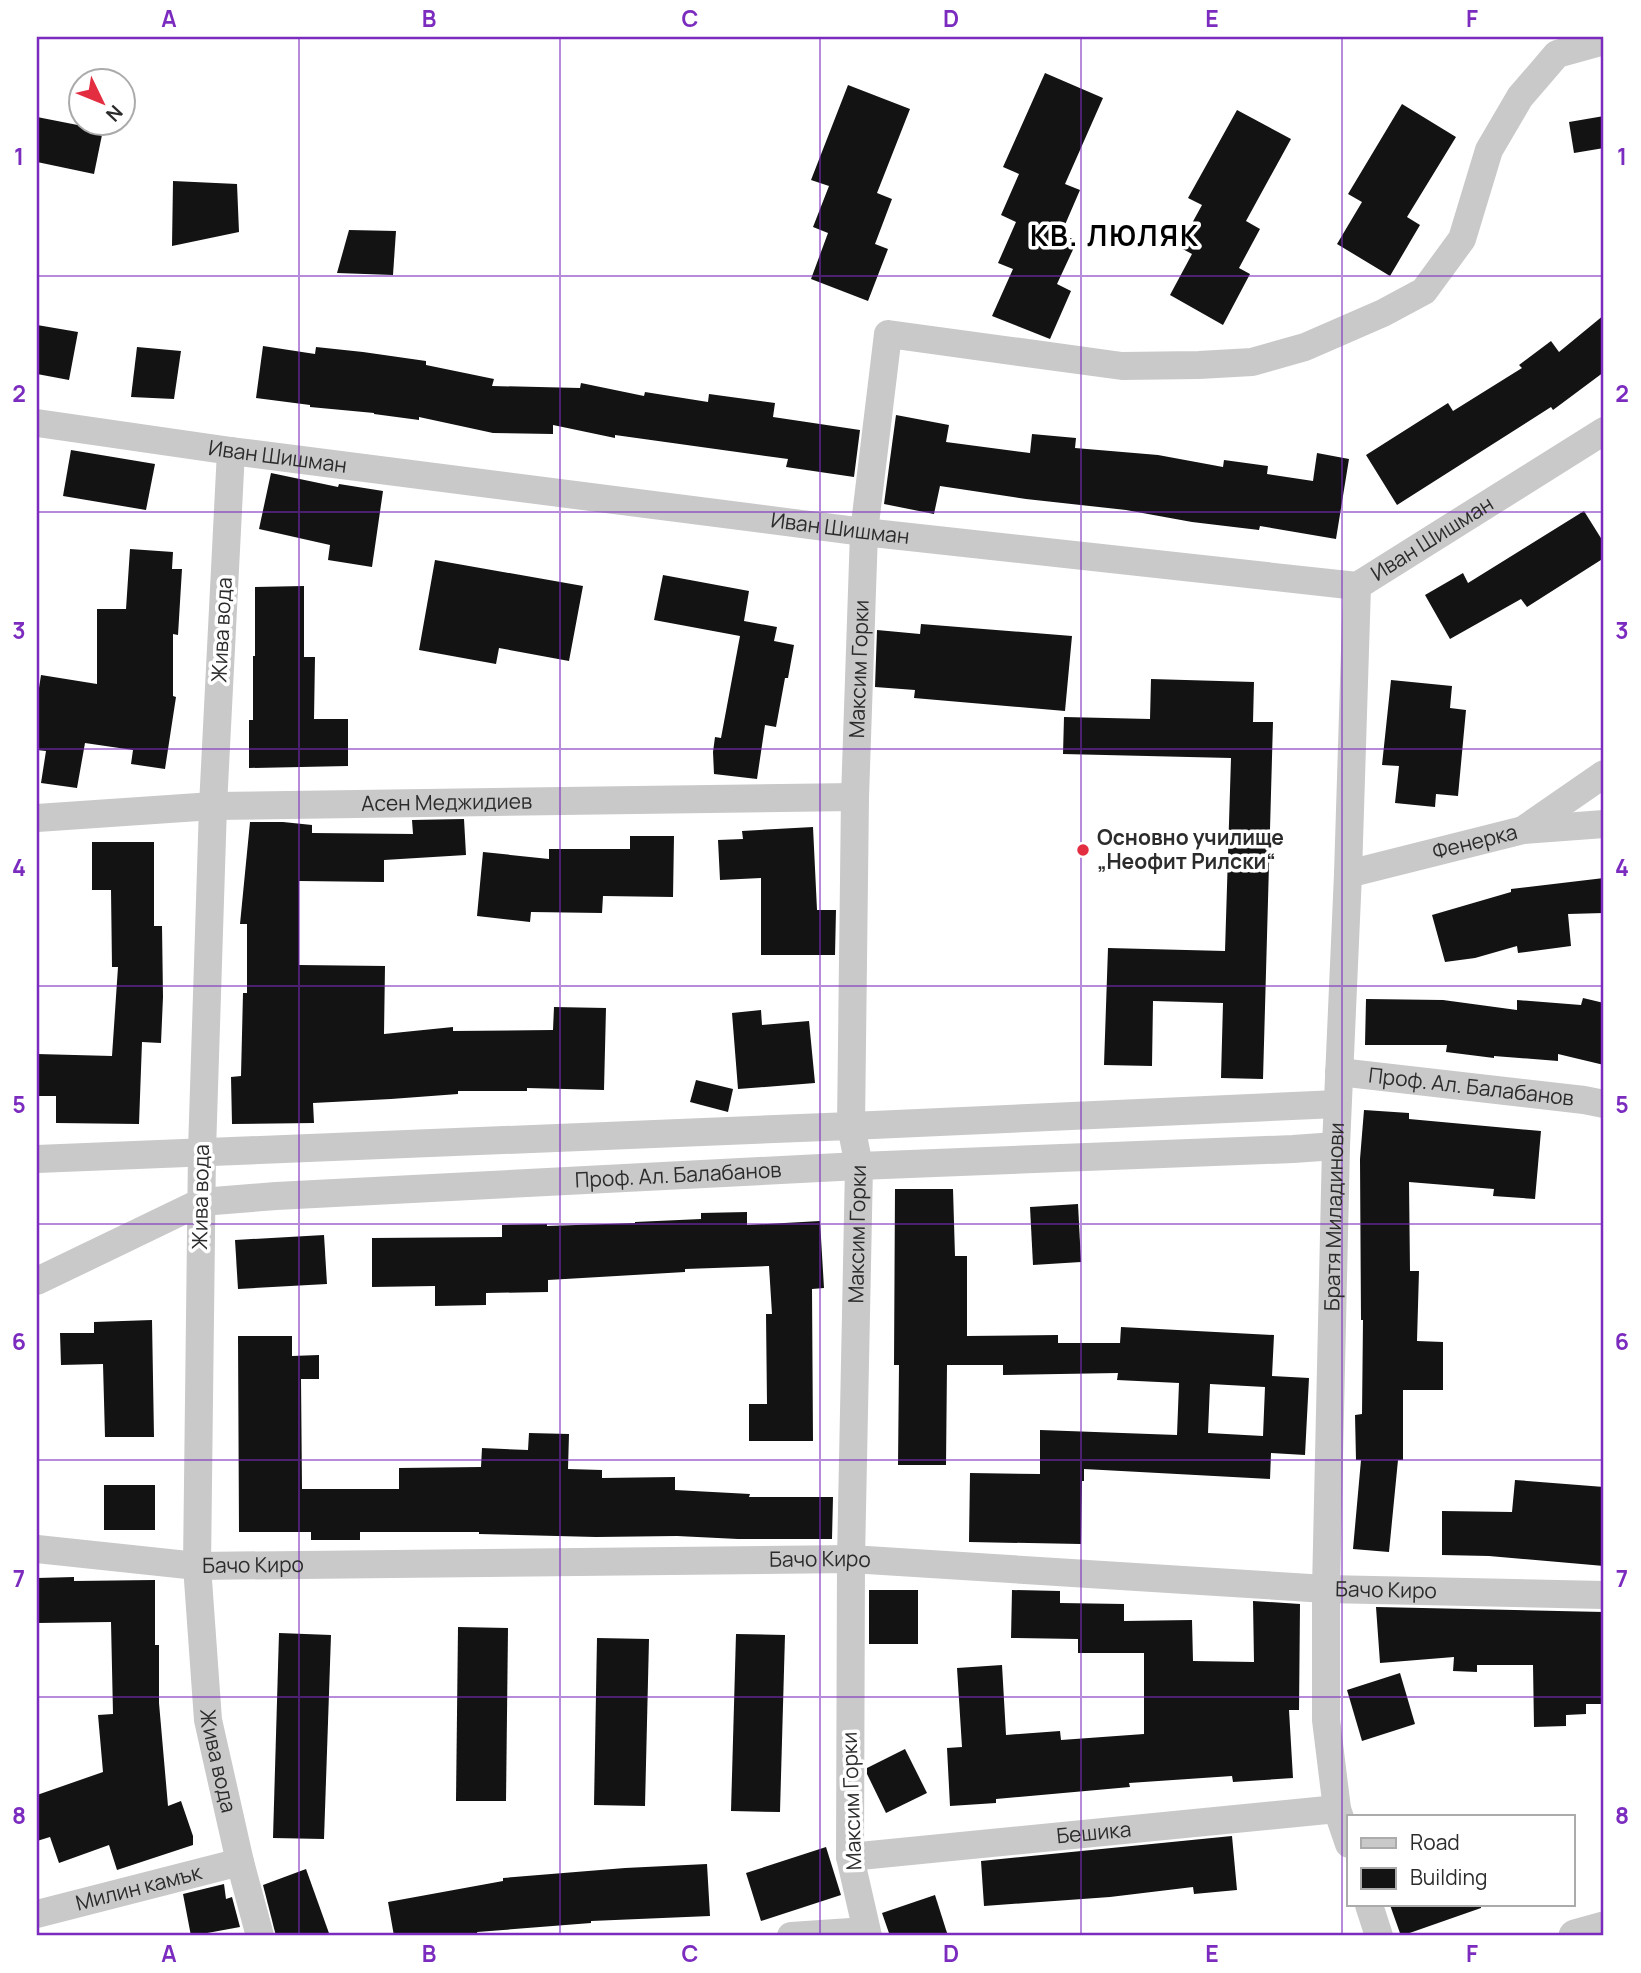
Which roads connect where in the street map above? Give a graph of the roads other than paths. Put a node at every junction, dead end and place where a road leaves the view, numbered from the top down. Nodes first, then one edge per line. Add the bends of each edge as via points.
1 (1604, 41) edge
2 (37, 424) edge
3 (1604, 431) edge
4 (230, 451) junction
5 (864, 532) junction
6 (1357, 586) junction
7 (1604, 775) edge
8 (855, 797) junction
9 (214, 806) junction
10 (37, 818) edge
11 (1604, 824) edge
12 (1523, 830) junction
13 (1348, 874) junction
14 (1339, 1072) junction
15 (1337, 1104) junction
16 (1604, 1104) edge
17 (851, 1126) junction
18 (1336, 1146) junction
19 (202, 1151) junction
20 (37, 1159) edge
21 (859, 1166) junction
22 (201, 1202) junction
23 (37, 1281) edge
24 (37, 1549) edge
25 (850, 1559) junction
26 (197, 1566) junction
27 (1326, 1590) junction
28 (1604, 1595) edge
29 (1337, 1809) junction
30 (1347, 1838) edge
31 (850, 1857) junction
32 (240, 1862) junction
33 (1369, 1906) edge
34 (37, 1914) edge
35 (1604, 1928) edge
36 (867, 1933) edge
37 (260, 1936) edge
38 (791, 1936) edge
39 (1379, 1936) edge
40 (1575, 1936) edge

1 - 5 street, Максим Горки via 1557,54 1520,97 1489,150 1462,239 1424,291 1305,347 1252,362 1122,366 888,334
2 - 4 street, Иван Шишман
3 - 6 street, Иван Шишман
4 - 5 street, Иван Шишман
4 - 9 street, Жива вода
5 - 6 street, Иван Шишман
5 - 8 street, Максим Горки
6 - 13 street, Братя Миладинови
7 - 12 street
8 - 9 street, Асен Меджидиев
8 - 17 street, Максим Горки
9 - 10 street, Асен Меджидиев
9 - 19 street, Жива вода
11 - 12 street, Фенерка
12 - 13 street, Фенерка
13 - 14 street, Братя Миладинови
14 - 15 street, Братя Миладинови
14 - 16 street, Проф. Ал. Балабанов
15 - 17 street, Проф. Ал. Балабанов
15 - 18 street, Братя Миладинови
17 - 19 street, Проф. Ал. Балабанов
17 - 21 street, Максим Горки
18 - 21 street, Проф. Ал. Балабанов
18 - 27 street, Братя Миладинови
19 - 20 street, Проф. Ал. Балабанов
19 - 22 street, Жива вода
21 - 22 street, Проф. Ал. Балабанов
21 - 25 street, Максим Горки
22 - 23 street, Проф. Ал. Балабанов
22 - 26 street, Жива вода
24 - 26 street, Бачо Киро
25 - 26 street, Бачо Киро
25 - 27 street, Бачо Киро
25 - 31 street, Максим Горки
26 - 32 street, Жива вода via 208,1720
27 - 28 street, Бачо Киро
27 - 29 street, Братя Миладинови via 1326,1720
29 - 30 street, Братя Миладинови
29 - 31 street, Бешика
31 - 36 street, Максим Горки
32 - 34 street, Милин камък
32 - 37 street, Жива вода
33 - 39 street
35 - 40 street
36 - 38 street

